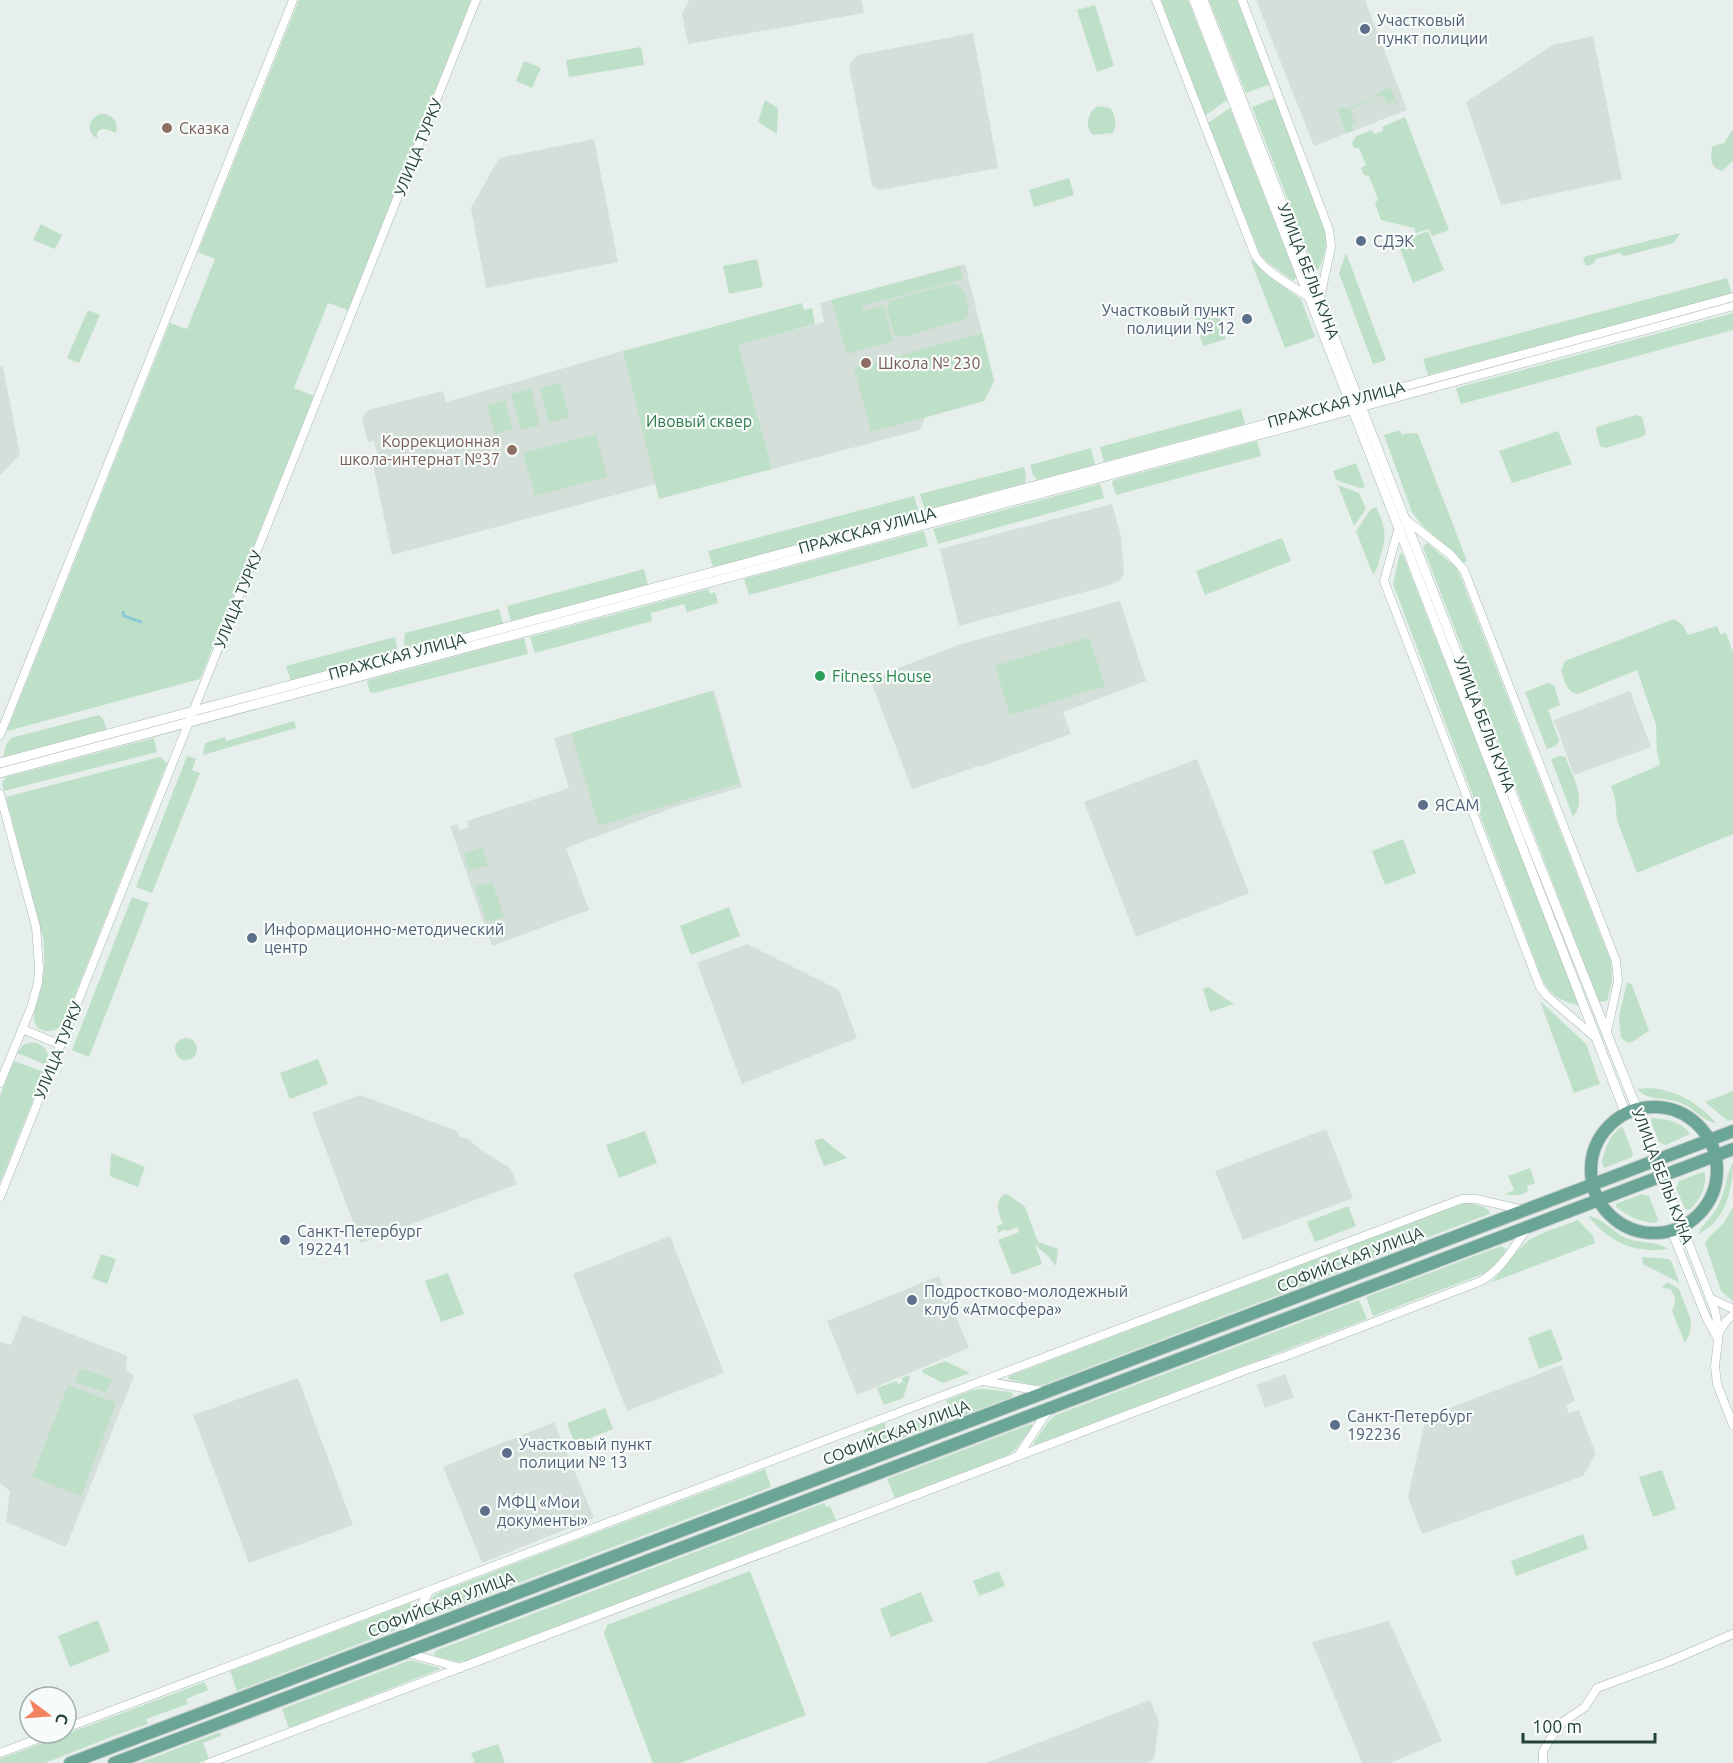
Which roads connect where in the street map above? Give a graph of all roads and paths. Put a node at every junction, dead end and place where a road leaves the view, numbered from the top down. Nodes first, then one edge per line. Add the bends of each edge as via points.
1 (293, 0) edge
2 (476, 0) edge
3 (1156, 0) edge
4 (1194, 0) edge
5 (1203, 0) edge
6 (1242, 0) edge
7 (1309, 297) junction
8 (1733, 297) edge
9 (1320, 298) junction
10 (1733, 306) edge
11 (1360, 403) junction
12 (1350, 405) junction
13 (1402, 523) junction
14 (193, 711) junction
15 (189, 722) junction
16 (0, 735) edge
17 (0, 763) edge
18 (0, 773) edge
19 (0, 794) edge
20 (22, 1029) junction
21 (1606, 1034) junction
22 (1598, 1040) junction
23 (61, 1045) junction
24 (0, 1083) edge
25 (1631, 1109) junction
26 (1733, 1131) edge
27 (1710, 1140) junction
28 (1733, 1149) edge
29 (1715, 1156) junction
30 (1657, 1159) junction
31 (1663, 1175) junction
32 (1592, 1185) junction
33 (0, 1197) edge
34 (1597, 1200) junction
35 (1526, 1210) junction
36 (1529, 1227) junction
37 (1678, 1229) junction
38 (1712, 1299) junction
39 (1733, 1309) edge
40 (1733, 1315) edge
41 (1719, 1335) junction
42 (1124, 1363) junction
43 (1129, 1378) junction
44 (982, 1381) junction
45 (1047, 1392) junction
46 (1050, 1408) junction
47 (1733, 1425) edge
48 (1017, 1457) junction
49 (430, 1590) junction
50 (1733, 1634) edge
51 (403, 1636) junction
52 (406, 1652) junction
53 (319, 1668) junction
54 (461, 1668) junction
55 (324, 1683) junction
56 (78, 1723) edge
57 (21, 1745) edge
58 (0, 1753) edge
59 (70, 1763) edge
60 (114, 1763) edge
61 (209, 1763) edge
62 (1543, 1763) edge

1 - 16 street
2 - 14 street, УЛИЦА ТУРКУ
3 - 7 street via 1255,255 1260,264
4 - 7 street, УЛИЦА БЕЛЫ КУНА
5 - 9 street, УЛИЦА БЕЛЫ КУНА
6 - 9 street via 1329,230 1331,247
7 - 12 street, УЛИЦА БЕЛЫ КУНА
8 - 11 street, ПРАЖСКАЯ УЛИЦА
9 - 11 street, УЛИЦА БЕЛЫ КУНА
10 - 11 street, ПРАЖСКАЯ УЛИЦА
11 - 12 street, ПРАЖСКАЯ УЛИЦА
11 - 13 street, УЛИЦА БЕЛЫ КУНА
12 - 13 street, УЛИЦА БЕЛЫ КУНА
12 - 14 street, ПРАЖСКАЯ УЛИЦА
12 - 15 street, ПРАЖСКАЯ УЛИЦА
13 - 21 street, УЛИЦА БЕЛЫ КУНА
13 - 21 street via 1450,554 1464,570 1616,961 1618,981
13 - 22 street, УЛИЦА БЕЛЫ КУНА
13 - 22 street via 1384,581 1543,991
14 - 15 street, УЛИЦА ТУРКУ
14 - 17 street, ПРАЖСКАЯ УЛИЦА
15 - 18 street, ПРАЖСКАЯ УЛИЦА
15 - 23 street, УЛИЦА ТУРКУ
19 - 20 street via 36,927 39,952 38,983
20 - 23 street
20 - 24 street
21 - 25 street, УЛИЦА БЕЛЫ КУНА
22 - 25 street, УЛИЦА БЕЛЫ КУНА
23 - 33 street, УЛИЦА ТУРКУ
25 - 27 main road via 1659,1108 1681,1115
25 - 30 street, УЛИЦА БЕЛЫ КУНА
25 - 32 main road via 1604,1131 1591,1167
26 - 27 main road, СОФИЙСКАЯ УЛИЦА
27 - 29 main road
27 - 30 main road, СОФИЙСКАЯ УЛИЦА
28 - 29 main road, СОФИЙСКАЯ УЛИЦА
29 - 31 main road, СОФИЙСКАЯ УЛИЦА
29 - 37 main road via 1710,1196 1702,1210
30 - 31 street, УЛИЦА БЕЛЫ КУНА
30 - 32 main road, СОФИЙСКАЯ УЛИЦА
31 - 34 main road, СОФИЙСКАЯ УЛИЦА
31 - 37 street, УЛИЦА БЕЛЫ КУНА
32 - 34 main road
32 - 35 main road, СОФИЙСКАЯ УЛИЦА
34 - 36 main road, СОФИЙСКАЯ УЛИЦА
34 - 37 main road via 1609,1215 1634,1230 1653,1234
35 - 42 main road, СОФИЙСКАЯ УЛИЦА
35 - 44 street via 1462,1199
36 - 43 main road, СОФИЙСКАЯ УЛИЦА
36 - 48 street via 1502,1264 1481,1281
37 - 38 street, УЛИЦА БЕЛЫ КУНА
37 - 41 street, УЛИЦА БЕЛЫ КУНА via 1706,1317
38 - 39 street
38 - 41 street, УЛИЦА БЕЛЫ КУНА
40 - 41 street
41 - 47 street via 1717,1384
42 - 43 main road
42 - 45 main road, СОФИЙСКАЯ УЛИЦА
43 - 46 main road, СОФИЙСКАЯ УЛИЦА
44 - 45 street
44 - 49 street
45 - 51 main road, СОФИЙСКАЯ УЛИЦА
46 - 48 street
46 - 52 main road, СОФИЙСКАЯ УЛИЦА
48 - 54 street
49 - 51 street
49 - 56 street
50 - 62 street via 1597,1688 1585,1707 1554,1733 1543,1751
51 - 53 main road, СОФИЙСКАЯ УЛИЦА
52 - 54 street
52 - 55 main road, СОФИЙСКАЯ УЛИЦА
53 - 55 main road
53 - 59 main road, СОФИЙСКАЯ УЛИЦА
54 - 61 street
55 - 60 main road, СОФИЙСКАЯ УЛИЦА
57 - 58 street

